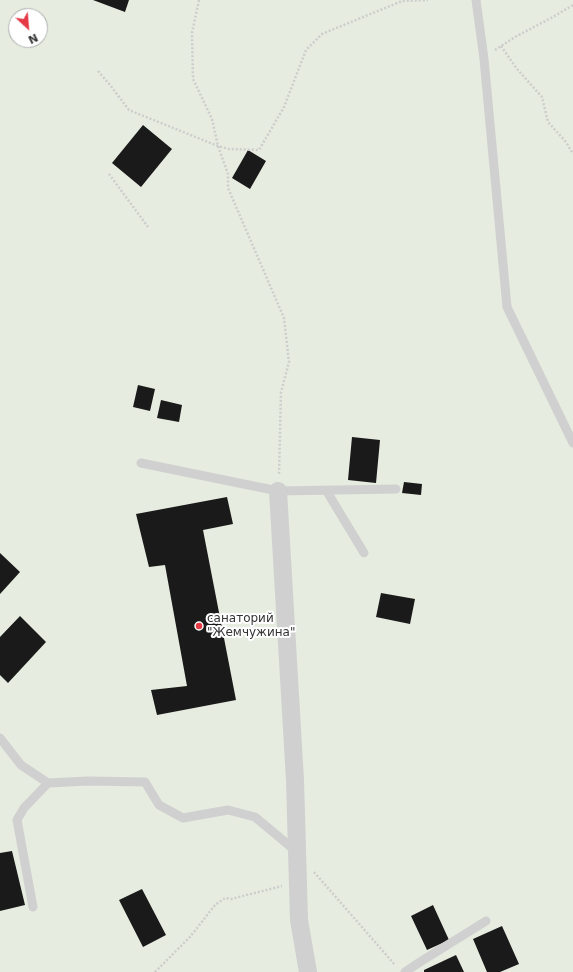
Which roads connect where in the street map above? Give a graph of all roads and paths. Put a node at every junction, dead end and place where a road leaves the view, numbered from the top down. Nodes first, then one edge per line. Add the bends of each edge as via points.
1 (199, 0) edge
2 (428, 0) edge
3 (476, 0) edge
4 (573, 5) edge
5 (501, 46) junction
6 (484, 59) junction
7 (98, 71) dead end
8 (218, 146) junction
9 (573, 154) edge
10 (109, 174) dead end
11 (148, 227) dead end
12 (573, 442) edge
13 (141, 463) dead end
14 (396, 489) dead end
15 (326, 490) junction
16 (278, 491) junction
17 (364, 553) dead end
18 (0, 738) edge
19 (48, 783) junction
20 (297, 852) junction
21 (298, 882) junction
22 (33, 907) dead end
23 (486, 921) dead end
24 (395, 966) dead end
25 (155, 972) edge
26 (308, 972) edge
27 (405, 972) edge

1 - 8 path via 192,33 193,79 212,119
2 - 8 path via 402,1 322,34 306,50 284,107 259,150 229,150
3 - 6 lane
4 - 5 path
5 - 6 path
5 - 9 path via 542,97 548,122
6 - 12 lane via 507,308
7 - 8 path via 130,110
8 - 16 path via 228,174 228,188 284,318 289,362 281,392
10 - 11 path
13 - 16 lane
14 - 15 lane
15 - 16 lane
15 - 17 lane
16 - 20 street
18 - 19 lane via 21,765
19 - 20 lane via 145,782 159,805 183,818 228,810 255,817
19 - 22 lane via 24,808 17,820
20 - 21 street
20 - 24 path
21 - 25 path via 231,899 225,898 215,905 190,937
21 - 26 street via 299,920
23 - 27 lane

